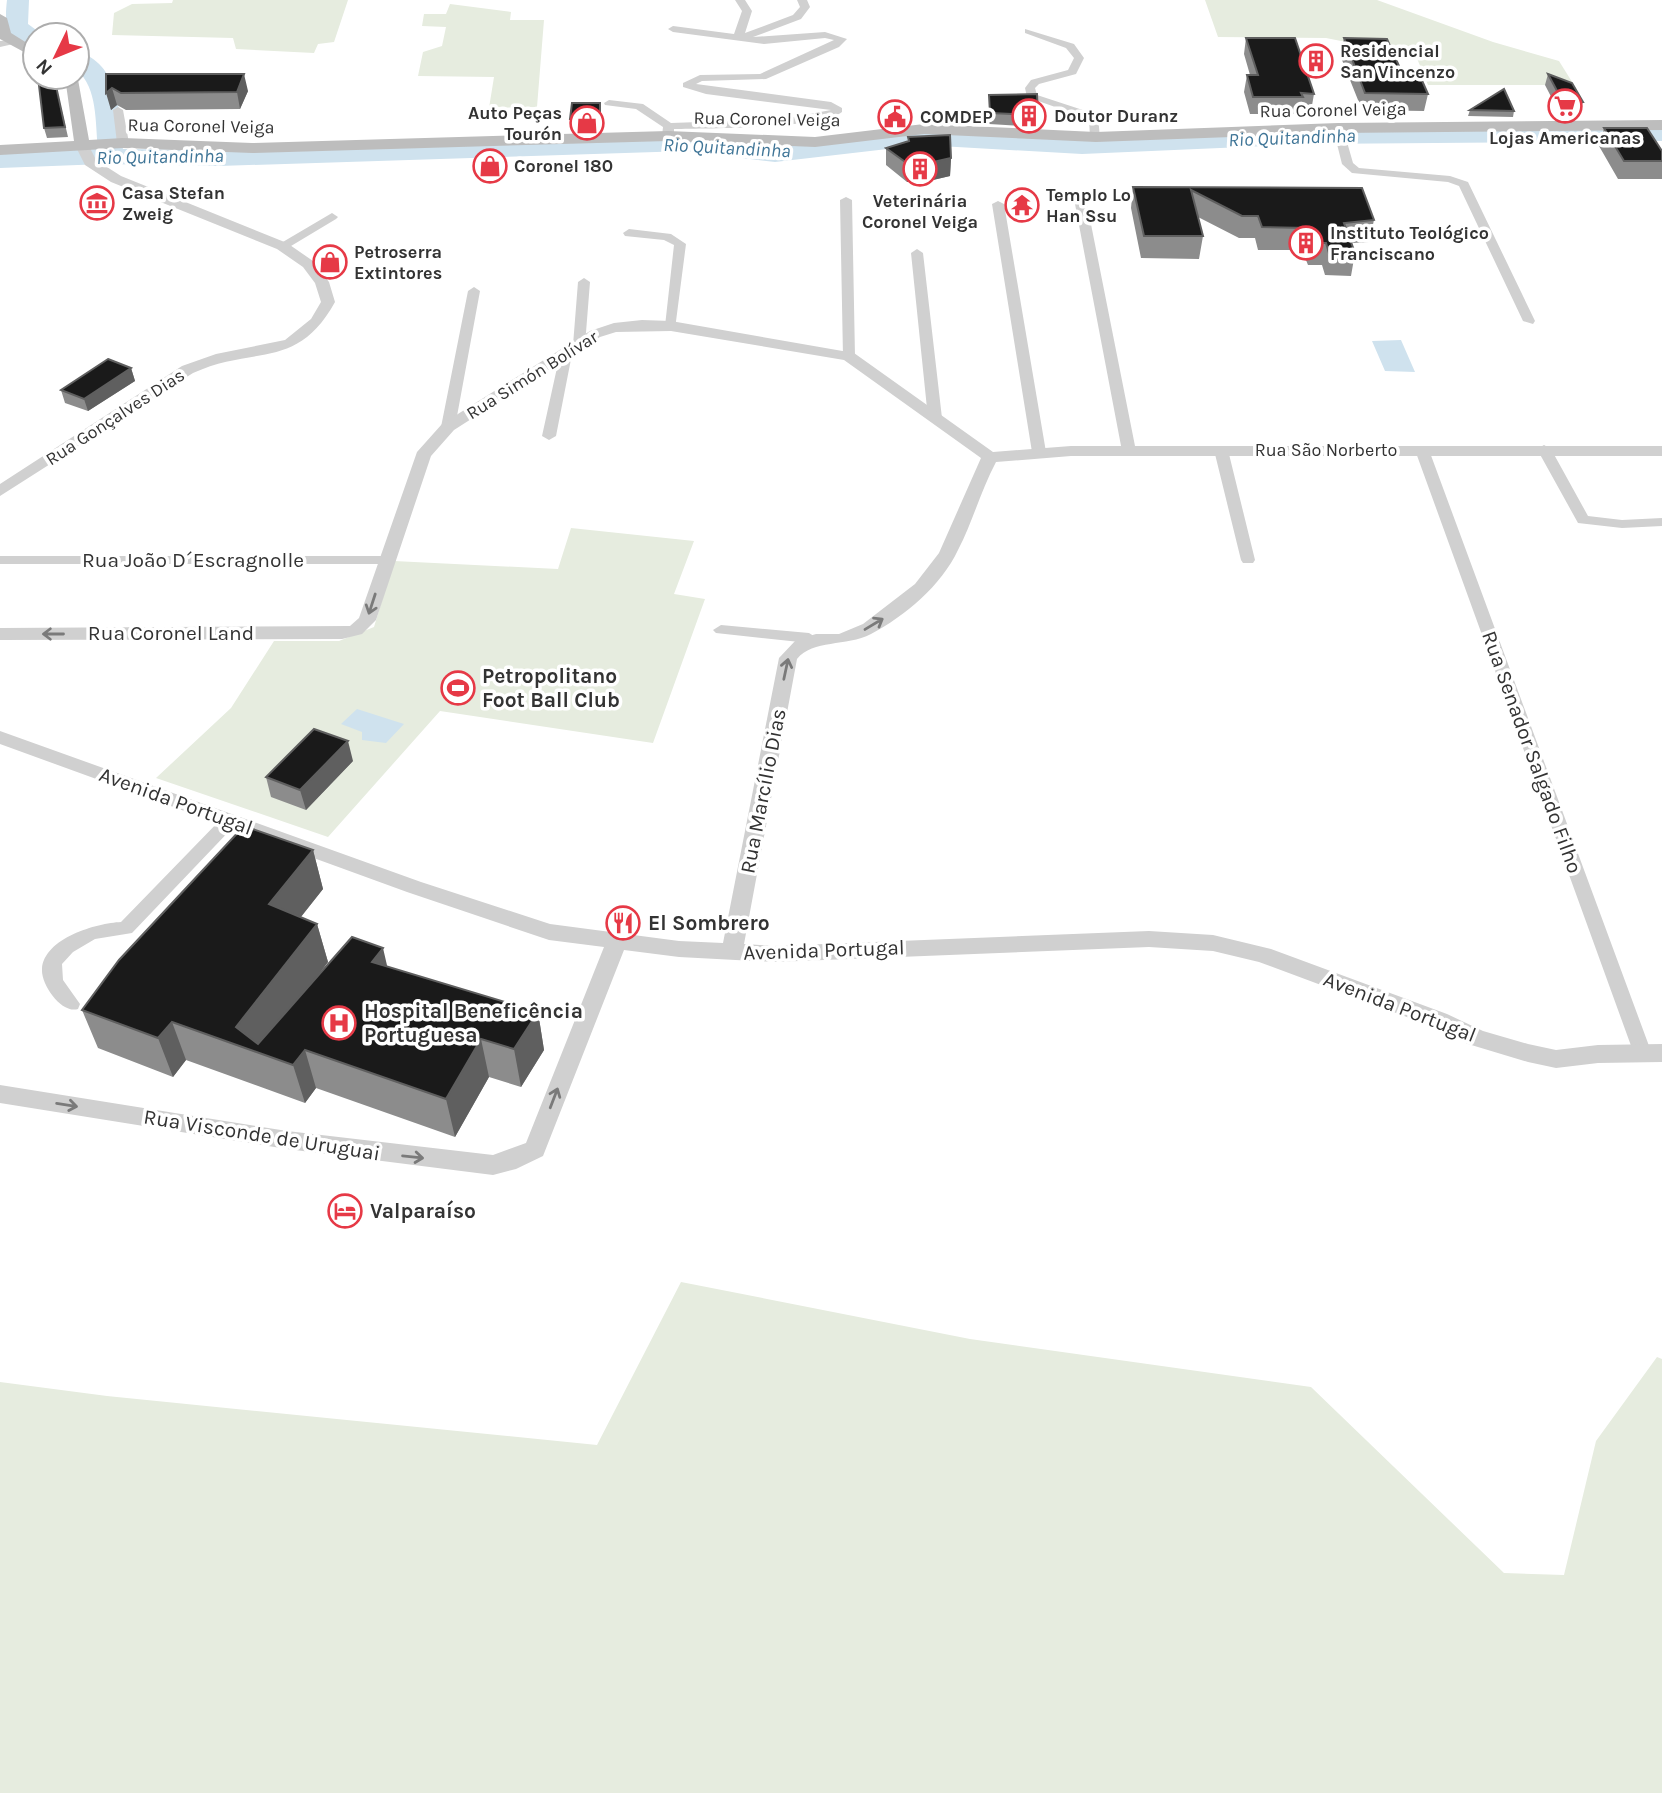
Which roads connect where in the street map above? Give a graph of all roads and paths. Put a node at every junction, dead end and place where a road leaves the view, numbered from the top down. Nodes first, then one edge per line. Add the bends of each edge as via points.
1 (740, 0) edge
2 (802, 0) edge
3 (1, 12) edge
4 (673, 29) dead end
5 (1029, 31) dead end
6 (738, 38) junction
7 (7, 44) edge
8 (74, 91) edge
9 (609, 103) dead end
10 (118, 110) edge
11 (1662, 125) edge
12 (1338, 128) junction
13 (669, 131) junction
14 (1096, 137) junction
15 (123, 143) junction
16 (82, 145) junction
17 (0, 150) edge
18 (846, 200) dead end
19 (998, 204) dead end
20 (1081, 204) dead end
21 (332, 217) dead end
22 (629, 233) dead end
23 (282, 246) junction
24 (917, 253) dead end
25 (584, 282) dead end
26 (474, 291) dead end
27 (1529, 321) dead end
28 (671, 326) junction
29 (573, 350) junction
30 (849, 356) junction
31 (935, 418) junction
32 (448, 427) junction
33 (550, 436) dead end
34 (1544, 449) junction
35 (1221, 450) junction
36 (1422, 450) junction
37 (1129, 451) junction
38 (1662, 451) edge
39 (1039, 452) junction
40 (990, 457) junction
41 (0, 491) edge
42 (1662, 522) edge
43 (0, 560) edge
44 (386, 560) junction
45 (1248, 560) dead end
46 (720, 630) dead end
47 (342, 633) joint
48 (0, 634) edge
49 (809, 639) junction
50 (0, 737) edge
51 (229, 821) junction
52 (616, 943) junction
53 (732, 952) junction
54 (71, 1004) dead end
55 (1652, 1054) edge
56 (0, 1094) edge

1 - 6 street via 747,11
2 - 6 street via 805,7 797,17
3 - 7 main road
4 - 6 street
5 - 14 street via 1070,46 1079,58 1072,72 1035,82 1030,88 1032,97 1094,117
6 - 13 street via 764,41 825,35 842,39 762,76 700,78 687,85 831,105 837,112
8 - 16 main road
9 - 13 street via 639,106
10 - 15 street
11 - 12 main road, Rua Coronel Veiga
12 - 14 main road, Rua Coronel Veiga
12 - 27 street via 1348,163 1356,172 1464,184
13 - 14 main road, Rua Coronel Veiga via 815,142 924,129
13 - 15 main road, Rua Coronel Veiga via 252,148
15 - 16 main road, Rua Coronel Veiga
16 - 17 main road, Rua Coronel Veiga
16 - 23 street, Rua Gonçalves Dias via 90,162 138,189
18 - 30 street
19 - 39 street
20 - 37 street
21 - 23 street
22 - 28 street via 667,237 680,244
23 - 41 street, Rua Gonçalves Dias via 308,264 322,282 328,302 313,330 278,349 234,353 170,379
24 - 31 street
25 - 29 street
26 - 32 street
28 - 29 street, Rua Simón Bolívar via 618,326 595,334
28 - 30 street, Rua Simón Bolívar
29 - 32 street, Rua Simón Bolívar
29 - 33 street
30 - 31 street, Rua Simón Bolívar
31 - 40 street, Rua Simón Bolívar
32 - 44 street, Rua Simón Bolívar via 422,455
34 - 36 street, Rua São Norberto
34 - 38 street, Rua São Norberto
34 - 42 street via 1583,520
35 - 36 street, Rua São Norberto
35 - 37 street, Rua São Norberto
35 - 45 street
36 - 55 street, Rua Senador Salgado Filho
37 - 39 street, Rua São Norberto
39 - 40 street, Rua São Norberto
49 -> 40 street via 850,637 883,619 934,577 954,547
43 - 44 street, Rua João D´Escragnolle
44 -> 47 street, Rua Simón Bolívar via 367,620 356,630
46 - 49 street
47 -> 48 street, Rua Coronel Land
53 -> 49 street, Rua Marcílio Dias via 788,658
50 - 51 street, Avenida Portugal
51 - 52 street, Avenida Portugal via 550,932
51 - 54 street via 126,928 96,931 52,963 57,987
52 - 53 street, Avenida Portugal
56 -> 52 street, Rua Visconde de Uruguai via 403,1156 493,1165 535,1149
53 - 55 street, Avenida Portugal via 849,952 1149,939 1213,943 1263,955 1476,1038 1528,1053 1556,1059

